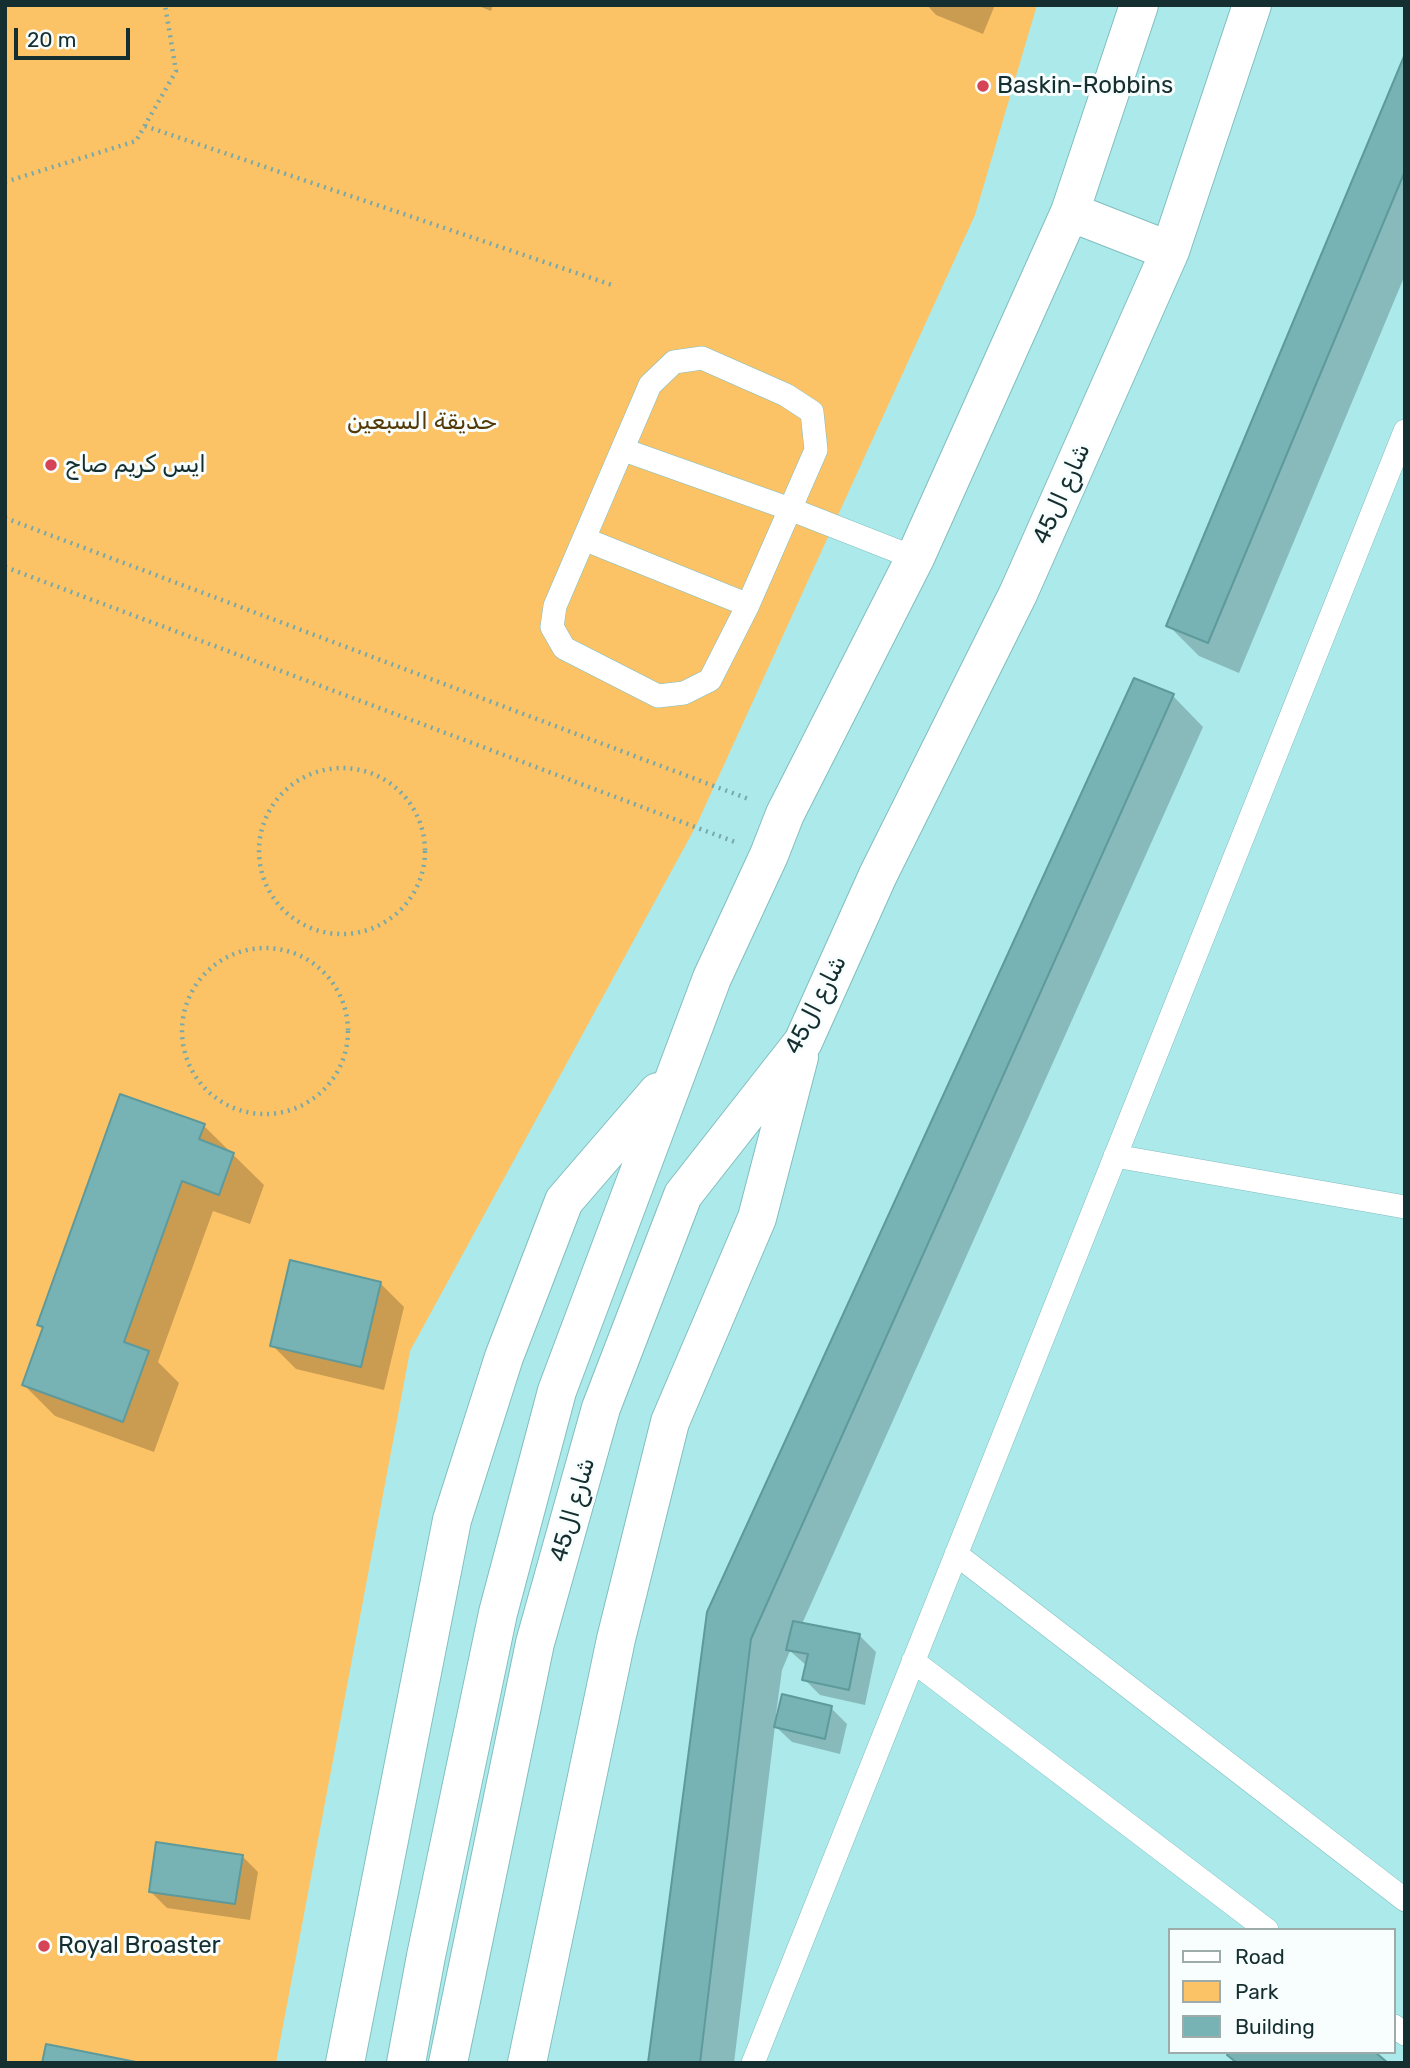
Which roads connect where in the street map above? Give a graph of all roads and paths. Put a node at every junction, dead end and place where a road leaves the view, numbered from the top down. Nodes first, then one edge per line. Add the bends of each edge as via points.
1 (165, 5) edge
2 (1139, 5) edge
3 (1252, 5) edge
4 (145, 126) junction
5 (5, 182) edge
6 (1070, 212) junction
7 (1170, 251) junction
8 (612, 285) dead end
9 (1405, 431) edge
10 (624, 450) junction
11 (790, 509) junction
12 (5, 518) edge
13 (584, 539) junction
14 (915, 558) junction
15 (5, 567) edge
16 (748, 605) junction
17 (399, 789) joint
18 (785, 814) junction
19 (769, 855) junction
20 (322, 968) joint
21 (803, 1042) junction
22 (676, 1072) junction
23 (1115, 1156) junction
24 (1405, 1207) edge
25 (956, 1554) junction
26 (913, 1661) junction
27 (1405, 1900) edge
28 (1264, 1928) edge
29 (529, 2060) edge
30 (345, 2063) edge
31 (406, 2063) edge
32 (448, 2063) edge
33 (753, 2063) edge

1 - 4 path via 177,71
2 - 6 main road, شارع ال45
3 - 7 main road, شارع ال45
4 - 5 path via 136,141
4 - 8 path
6 - 7 main road
6 - 14 main road, شارع ال45
7 - 21 main road, شارع ال45 via 1018,594 878,875
9 - 23 lane
10 - 11 lane
10 - 11 lane via 650,385 674,362 702,358 786,395 812,412 816,450
10 - 13 lane
11 - 14 lane
11 - 16 lane
12 - 18 path
13 - 16 lane
13 - 16 lane via 555,606 552,627 565,648 658,696 684,693 710,680
14 - 18 main road, شارع ال45
15 - 19 path
17 - 17 path via 424,835 425,864 421,879 398,913 369,930 333,934 297,922 274,901 260,862 264,821 288,787 323,769 356,768
18 - 19 main road, شارع ال45
19 - 22 main road, شارع ال45 via 712,978
20 - 20 path via 340,992 347,1014 348,1044 344,1059 321,1093 292,1111 255,1115 219,1102 196,1081 181,1042 186,1000 210,966 246,948 279,947
21 - 29 main road via 757,1218 670,1422 616,1639
21 - 32 main road, شارع ال45 via 683,1195 601,1408 535,1643
22 - 30 main road via 564,1201 503,1357 452,1520
22 - 31 main road, شارع ال45 via 557,1391 498,1613
23 - 24 lane
23 - 25 lane
25 - 26 lane
25 - 27 lane
26 - 28 lane
26 - 33 lane

